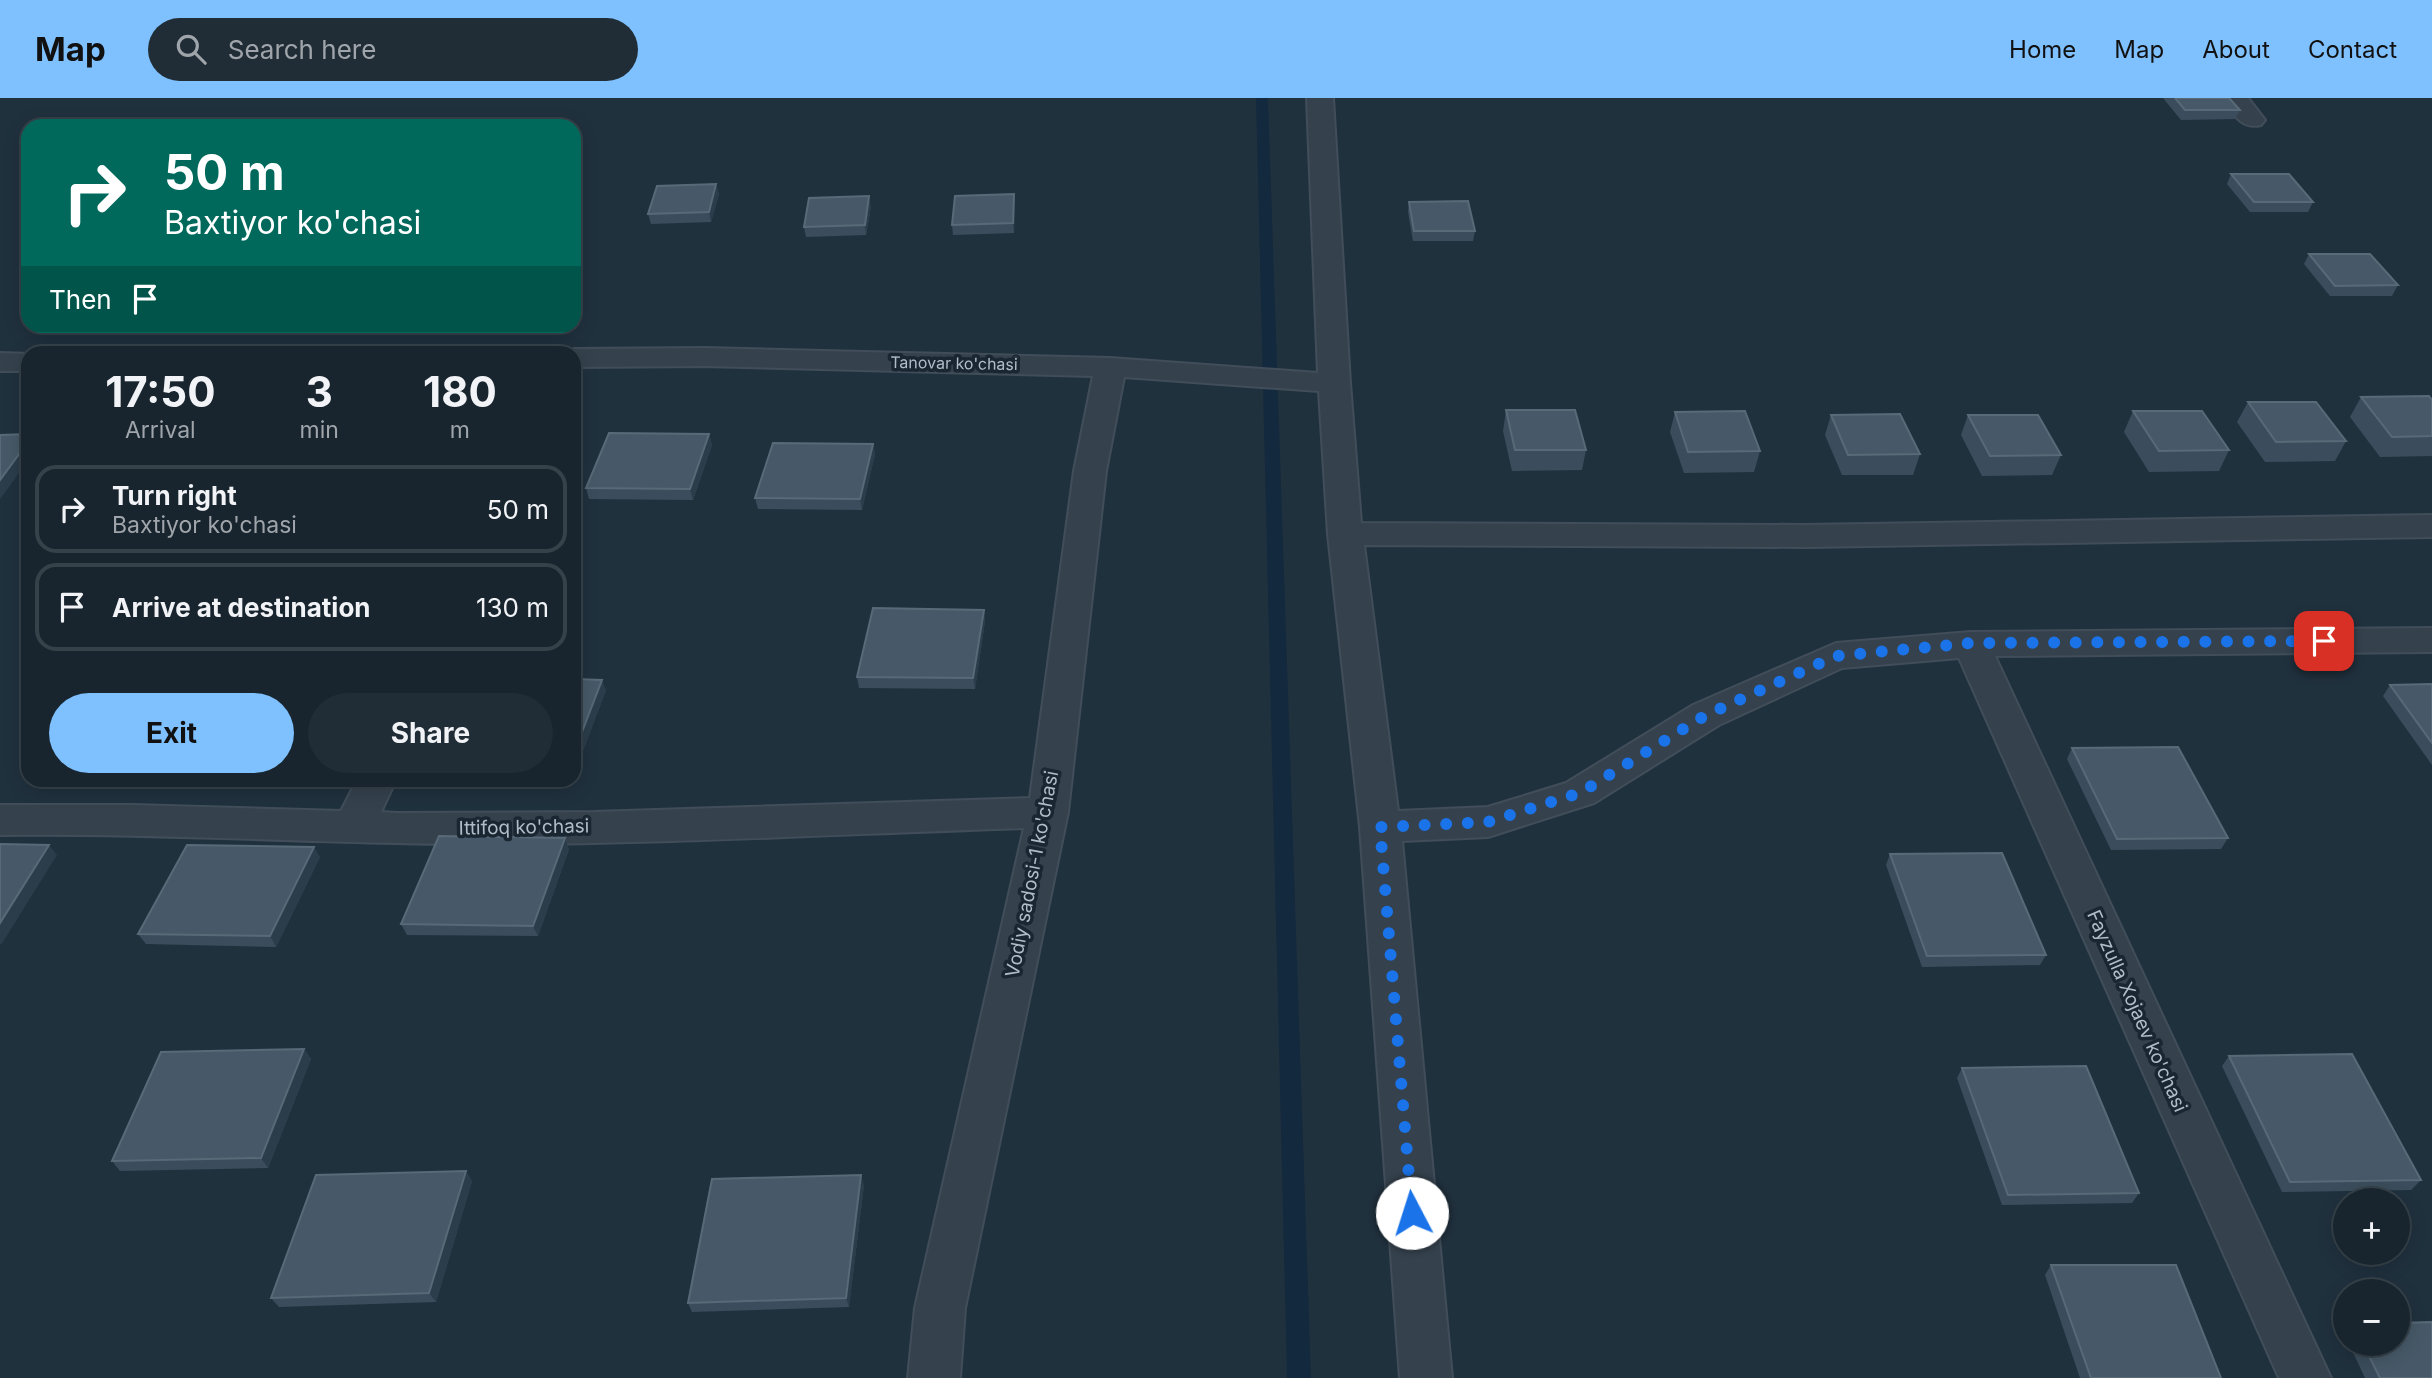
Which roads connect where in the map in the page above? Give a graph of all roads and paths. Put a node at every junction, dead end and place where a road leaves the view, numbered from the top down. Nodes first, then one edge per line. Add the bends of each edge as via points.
1 (1320, 98) edge
2 (2235, 98) edge
3 (2252, 120) dead end
4 (0, 362) edge
5 (21, 362) edge
6 (581, 365) edge
7 (1110, 366) junction
8 (1334, 383) junction
9 (2432, 526) edge
10 (1345, 534) junction
11 (2432, 640) edge
12 (1971, 643) junction
13 (374, 787) edge
14 (1048, 812) junction
15 (0, 820) edge
16 (1380, 827) junction
17 (353, 828) junction
18 (934, 1378) edge
19 (1426, 1378) edge
20 (2305, 1378) edge

1 - 8 street
2 - 3 street
4 - 5 street
6 - 7 street, Tanovar ko'chasi via 719,357
7 - 8 street, Tanovar ko'chasi
7 - 14 street, Vodiy sadosi-1 ko'chasi via 1090,471
8 - 10 street
9 - 10 street via 1806,536
10 - 16 street
11 - 12 street
12 - 16 street via 1836,656 1706,715 1580,793 1488,822
12 - 20 street, Fayzulla Xojaev ko'chasi
13 - 17 street
14 - 17 street, Ittifoq ko'chasi via 530,829
14 - 18 street, Vodiy sadosi-1 ko'chasi via 940,1308
15 - 17 street, Ittifoq ko'chasi
16 - 19 street

